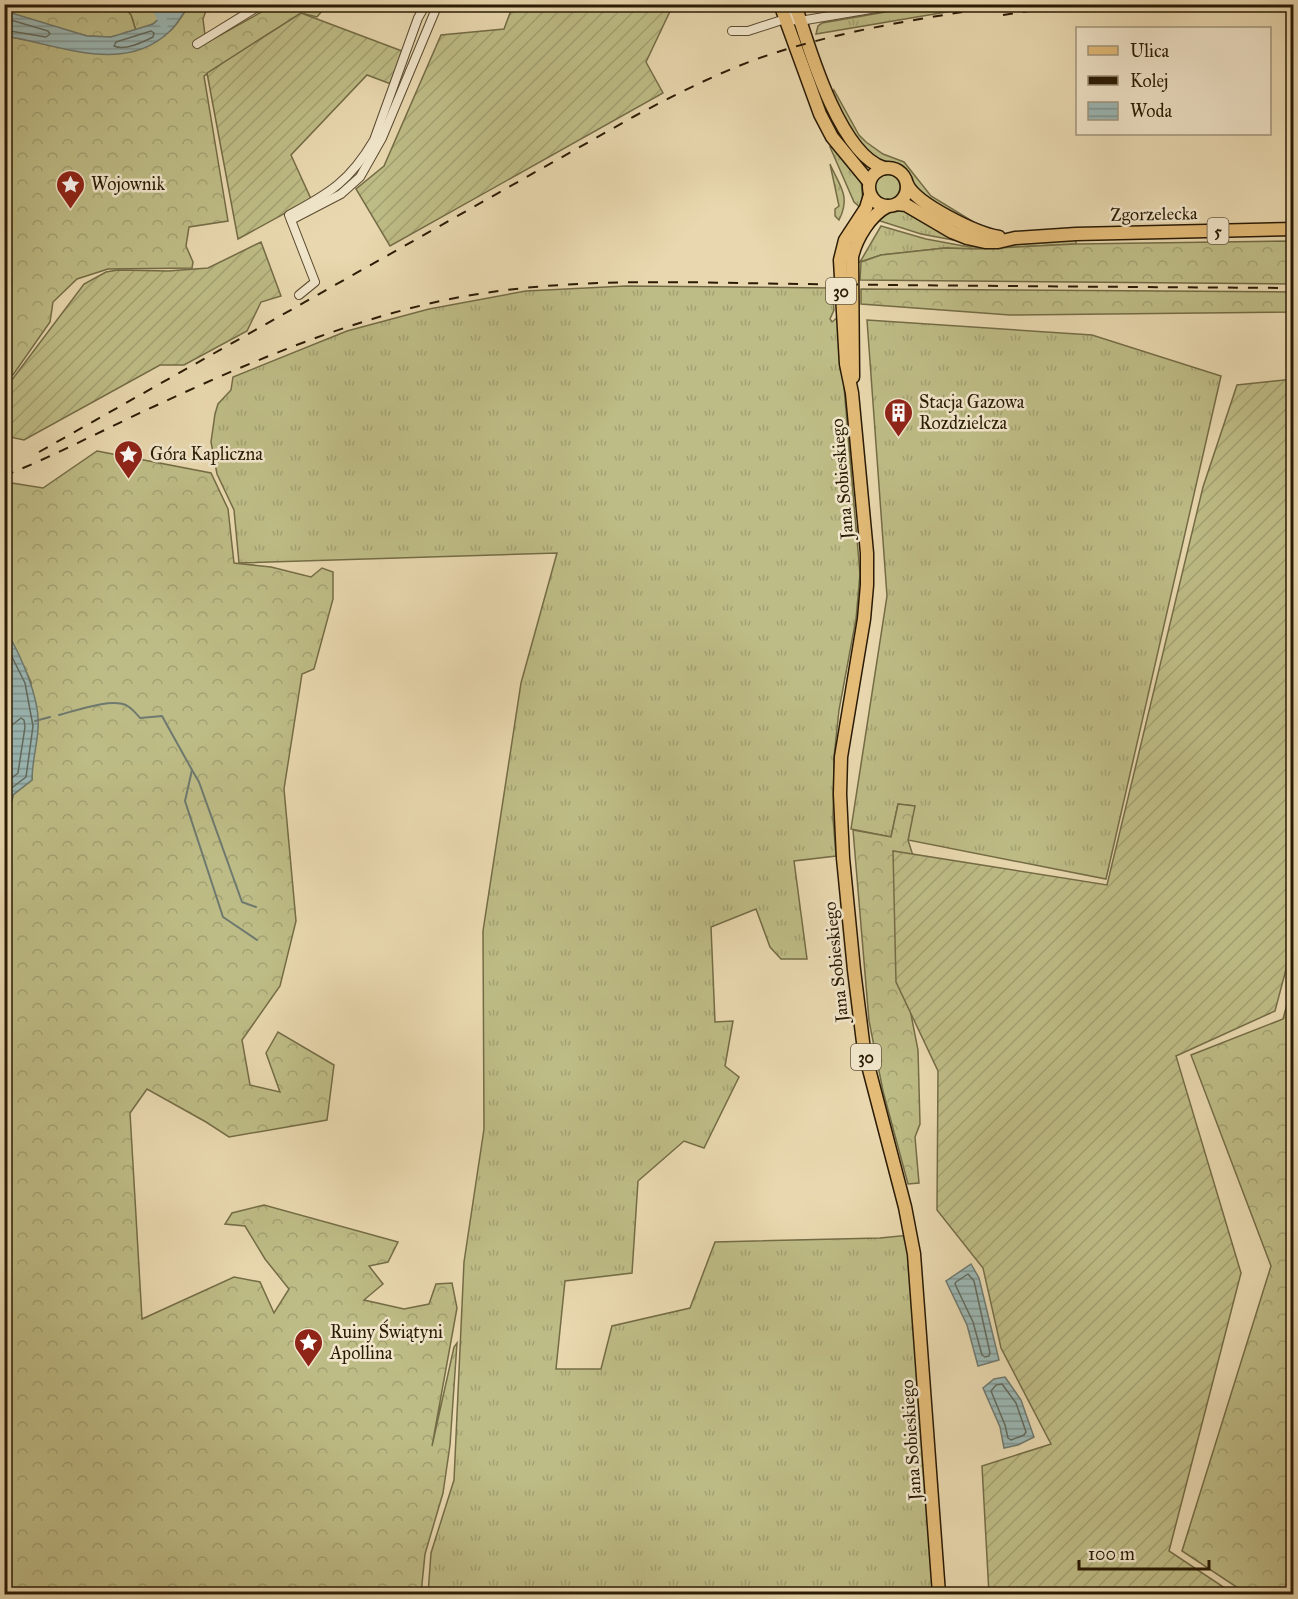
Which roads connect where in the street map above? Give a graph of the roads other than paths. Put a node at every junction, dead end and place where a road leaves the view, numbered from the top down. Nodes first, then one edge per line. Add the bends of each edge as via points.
1 (262, 4) edge
2 (426, 4) edge
3 (438, 4) edge
4 (780, 4) edge
5 (795, 4) edge
6 (900, 4) edge
7 (785, 19) junction
8 (800, 21) junction
9 (732, 32) dead end
10 (196, 44) dead end
11 (796, 51) junction
12 (884, 168) junction
13 (869, 182) junction
14 (907, 184) junction
15 (870, 195) junction
16 (892, 205) junction
17 (291, 220) junction
18 (1293, 229) edge
19 (1015, 238) junction
20 (299, 295) dead end
21 (852, 393) junction
22 (939, 1594) edge

1 - 10 street
2 - 17 street via 366,154 340,184 289,215
3 - 17 street via 382,138 360,177 341,194
4 - 7 main road
4 - 8 street via 789,18
5 - 8 main road, 5
6 - 8 street
7 - 9 street
7 - 11 main road
8 - 11 street via 794,33
8 - 12 main road, 5 via 840,122 867,157
11 - 13 main road via 832,137
12 - 13 main road
12 - 14 main road, 5 via 899,171
13 - 15 main road
14 - 16 main road via 906,193
14 - 19 main road, Zgorzelecka / 5 via 914,195 973,230
15 - 16 main road, 5 via 878,203
15 - 21 main road, Jana Sobieskiego / 30 via 866,208 844,240 840,260 846,364
16 - 19 main road, Zgorzelecka / 5 via 906,205 967,238 992,242
16 - 21 main road, Jana Sobieskiego / 30 via 878,212 856,244 852,257
17 - 20 street via 315,282
18 - 19 main road, Zgorzelecka / 5
21 - 22 main road, Jana Sobieskiego / 30 via 867,573 864,619 842,757 843,858 864,1050 914,1254

